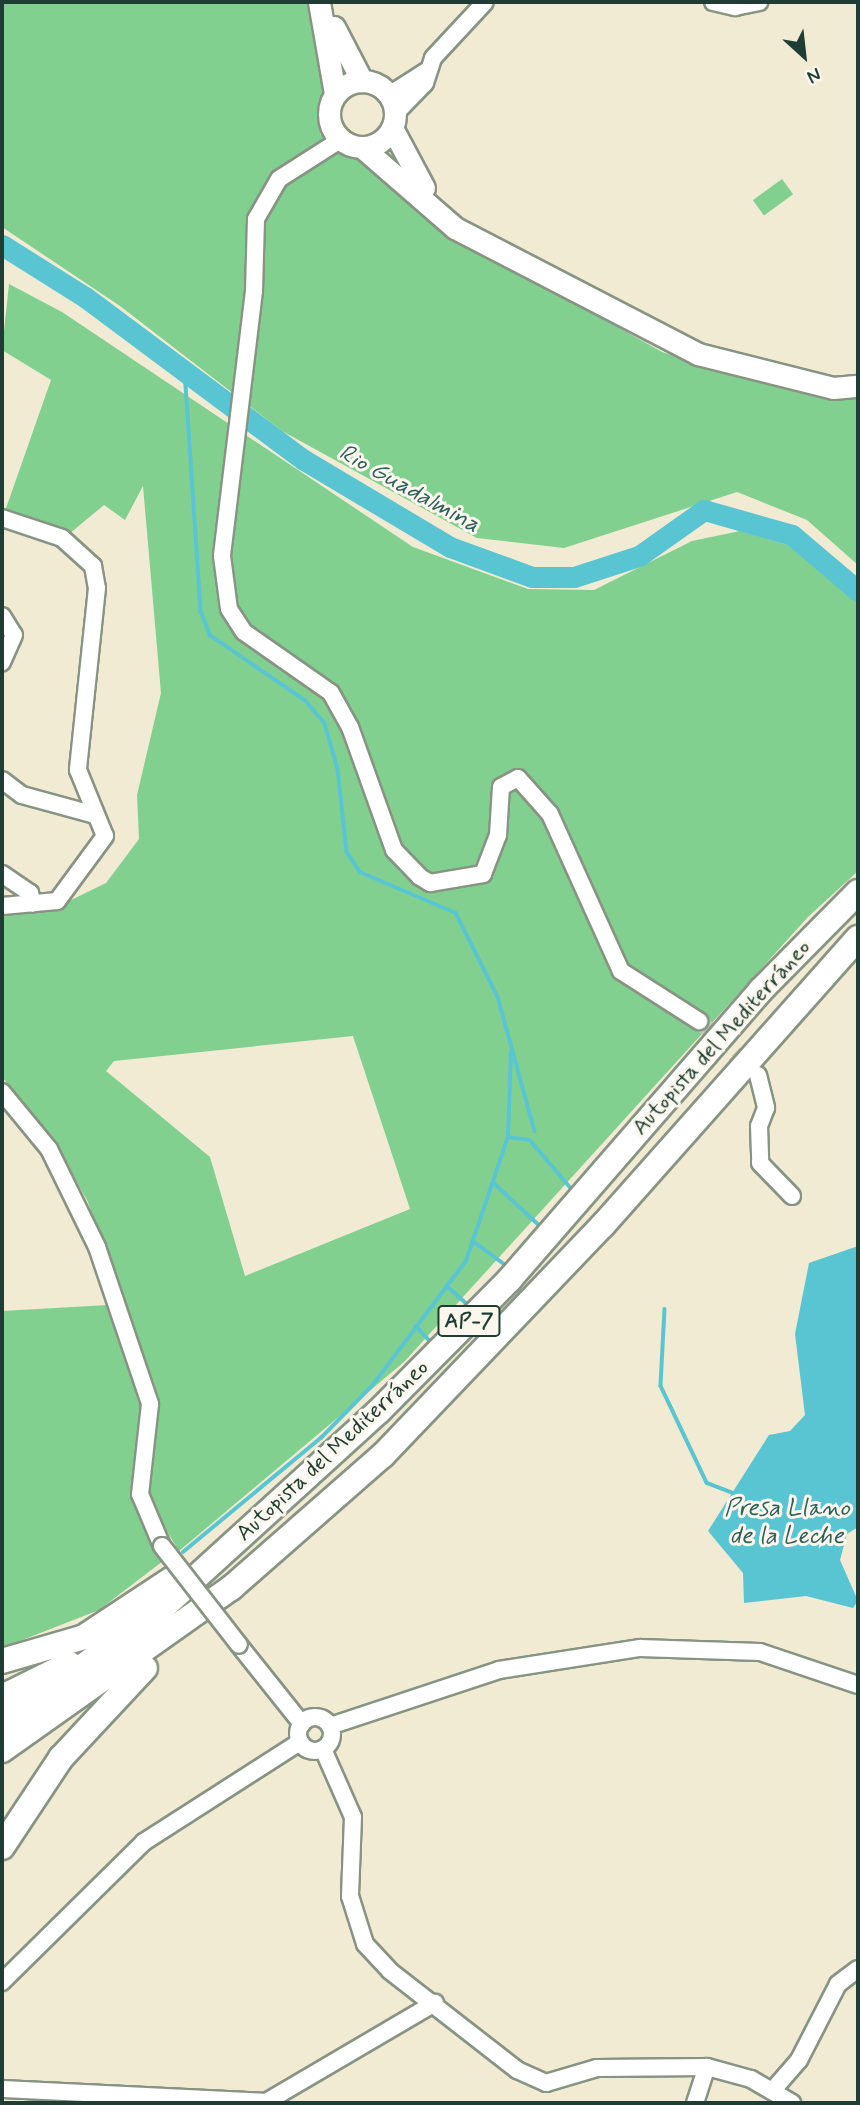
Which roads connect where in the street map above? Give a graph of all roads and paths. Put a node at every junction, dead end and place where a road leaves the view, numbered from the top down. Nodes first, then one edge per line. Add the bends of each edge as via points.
1 (320, 2) edge
2 (485, 2) edge
3 (713, 2) edge
4 (758, 2) edge
5 (362, 81) junction
6 (335, 94) junction
7 (392, 112) junction
8 (340, 140) junction
9 (363, 148) junction
10 (484, 244) junction
11 (858, 386) edge
12 (2, 517) edge
13 (2, 616) edge
14 (2, 662) edge
15 (2, 780) edge
16 (95, 815) junction
17 (2, 874) edge
18 (858, 892) edge
19 (33, 904) junction
20 (2, 906) edge
21 (858, 938) edge
22 (699, 1021) tunnel mouth
23 (758, 1075) tunnel mouth
24 (2, 1092) edge
25 (792, 1196) dead end
26 (379, 1411) junction
27 (217, 1559) junction
28 (231, 1588) junction
29 (2, 1661) edge
30 (858, 1685) edge
31 (5, 1710) edge
32 (56, 1716) junction
33 (302, 1724) junction
34 (330, 1726) junction
35 (300, 1742) junction
36 (323, 1749) junction
37 (2, 1750) edge
38 (2, 1766) edge
39 (2, 1847) edge
40 (858, 1969) edge
41 (2, 1982) edge
42 (435, 2004) junction
43 (707, 2067) junction
44 (2, 2089) edge
45 (773, 2090) junction
46 (105, 2097) edge
47 (695, 2103) edge
48 (792, 2103) edge

1 - 5 main road
1 - 6 main road
2 - 7 street
3 - 4 street via 735,7
5 - 6 main road
5 - 7 main road
6 - 8 main road via 328,113
7 - 9 main road via 380,142
7 - 10 main road via 427,191
8 - 9 main road
8 - 22 street via 264,197 256,219 222,556 229,610 244,632 331,693 350,726 394,850 430,883 483,874 498,835 500,787 518,778 550,814 621,971
9 - 10 main road
10 - 11 main road via 698,354 833,388
12 - 16 street via 62,538 93,566 97,588 78,770
13 - 14 street via 14,635
15 - 16 street via 22,794
16 - 19 street via 105,836 86,867 57,901
17 - 19 street via 30,893
18 - 26 highway, Autopista del Mediterráneo / AP-7 via 761,990 509,1280
19 - 20 street
21 - 28 highway, Autopista del Mediterráneo / AP-7 via 462,1377
23 - 25 street via 766,1108 759,1126 760,1163
24 - 33 street, bridge via 49,1149 97,1247 150,1404 141,1494 162,1546
26 - 27 highway, Autopista del Mediterráneo / AP-7
26 - 29 highway via 295,1471 120,1618 57,1648
27 - 31 highway
27 - 31 highway, Autopista del Mediterráneo / AP-7 via 159,1611
28 - 32 highway, Autopista del Mediterráneo / AP-7
28 - 39 highway via 104,1706
30 - 34 street via 760,1652 640,1648 499,1670
32 - 37 highway, Autopista del Mediterráneo / AP-7
32 - 38 highway
33 - 34 street via 313,1717
33 - 35 street
34 - 36 street
35 - 36 street
35 - 41 street via 144,1842
36 - 42 street via 353,1817 350,1896 357,1927 374,1956
40 - 45 street via 838,1984 799,2060
42 - 43 street via 533,2080 559,2082 597,2068
42 - 46 street via 265,2102
43 - 45 street
43 - 47 street
44 - 46 street
45 - 48 street

